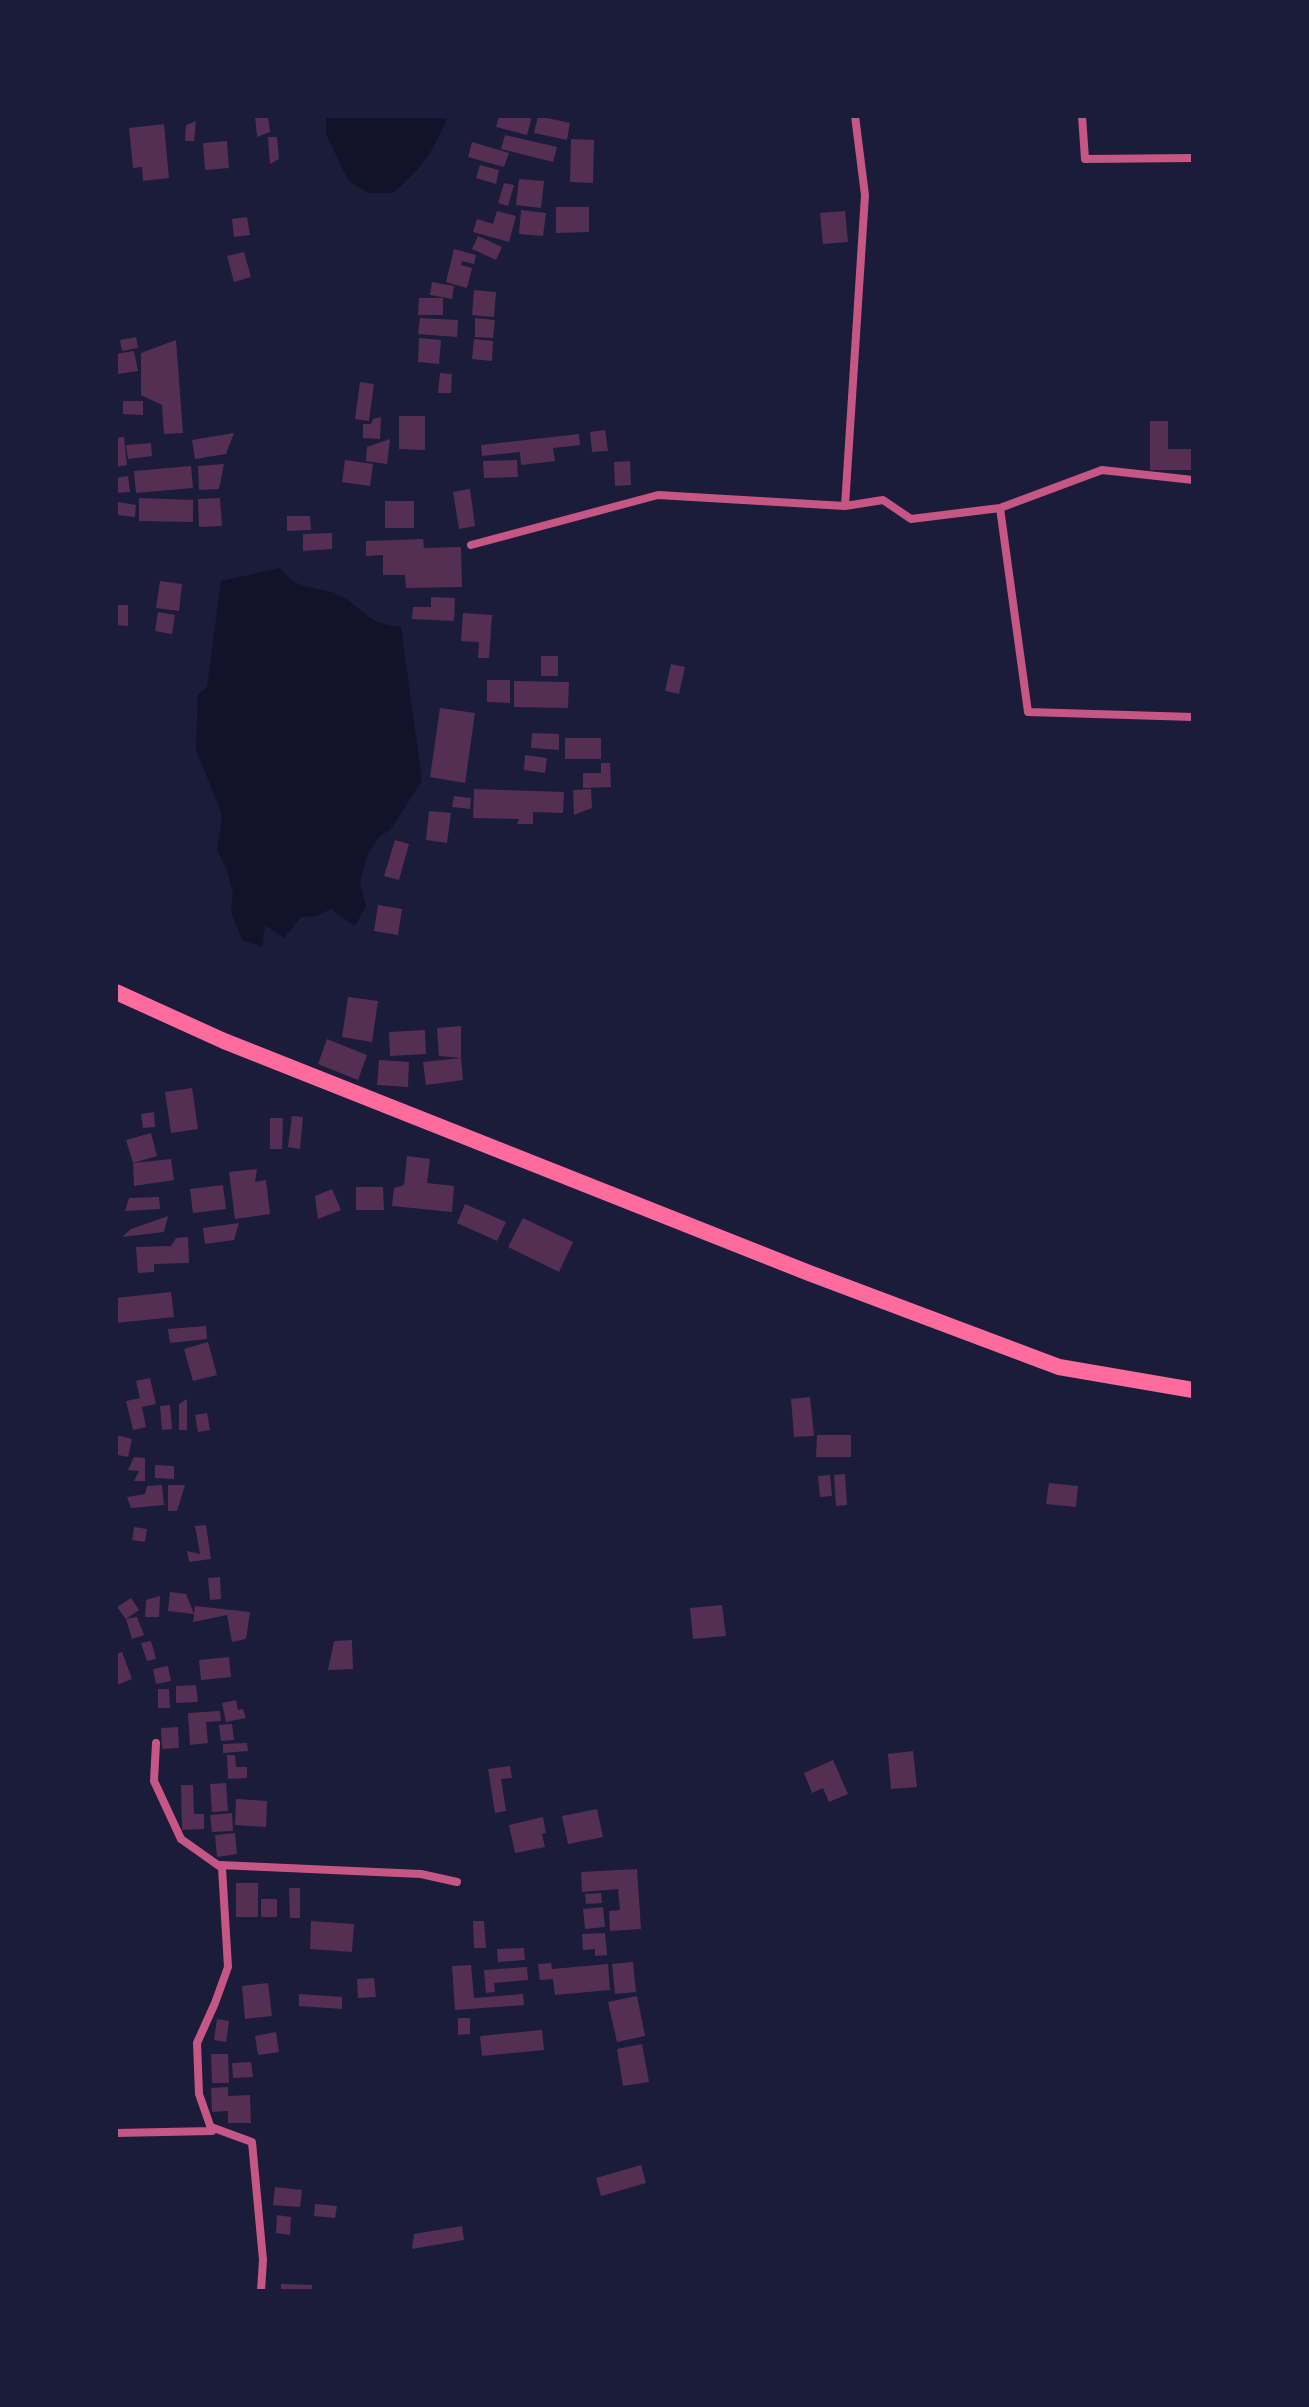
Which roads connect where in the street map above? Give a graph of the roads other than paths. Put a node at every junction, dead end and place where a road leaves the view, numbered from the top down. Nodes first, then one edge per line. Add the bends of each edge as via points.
1 (855, 116) edge
2 (1082, 116) edge
3 (1193, 158) edge
4 (1193, 480) edge
5 (845, 506) junction
6 (1000, 508) junction
7 (471, 545) dead end
8 (1193, 717) edge
9 (116, 992) edge
10 (1193, 1390) edge
11 (156, 1743) dead end
12 (219, 1865) junction
13 (457, 1882) dead end
14 (211, 2127) junction
15 (116, 2133) edge
16 (261, 2291) edge

1 - 5 street via 865,195
2 - 3 street via 1085,159
4 - 6 street via 1102,470
5 - 6 street via 883,500 911,519
5 - 7 street via 658,495
6 - 8 street via 1028,712
9 - 10 main road via 224,1041 1059,1367
11 - 12 street via 154,1781 181,1839
12 - 13 street via 421,1874
12 - 14 street via 228,1967 197,2043 199,2094
14 - 15 street via 212,2131
14 - 16 street via 252,2142

